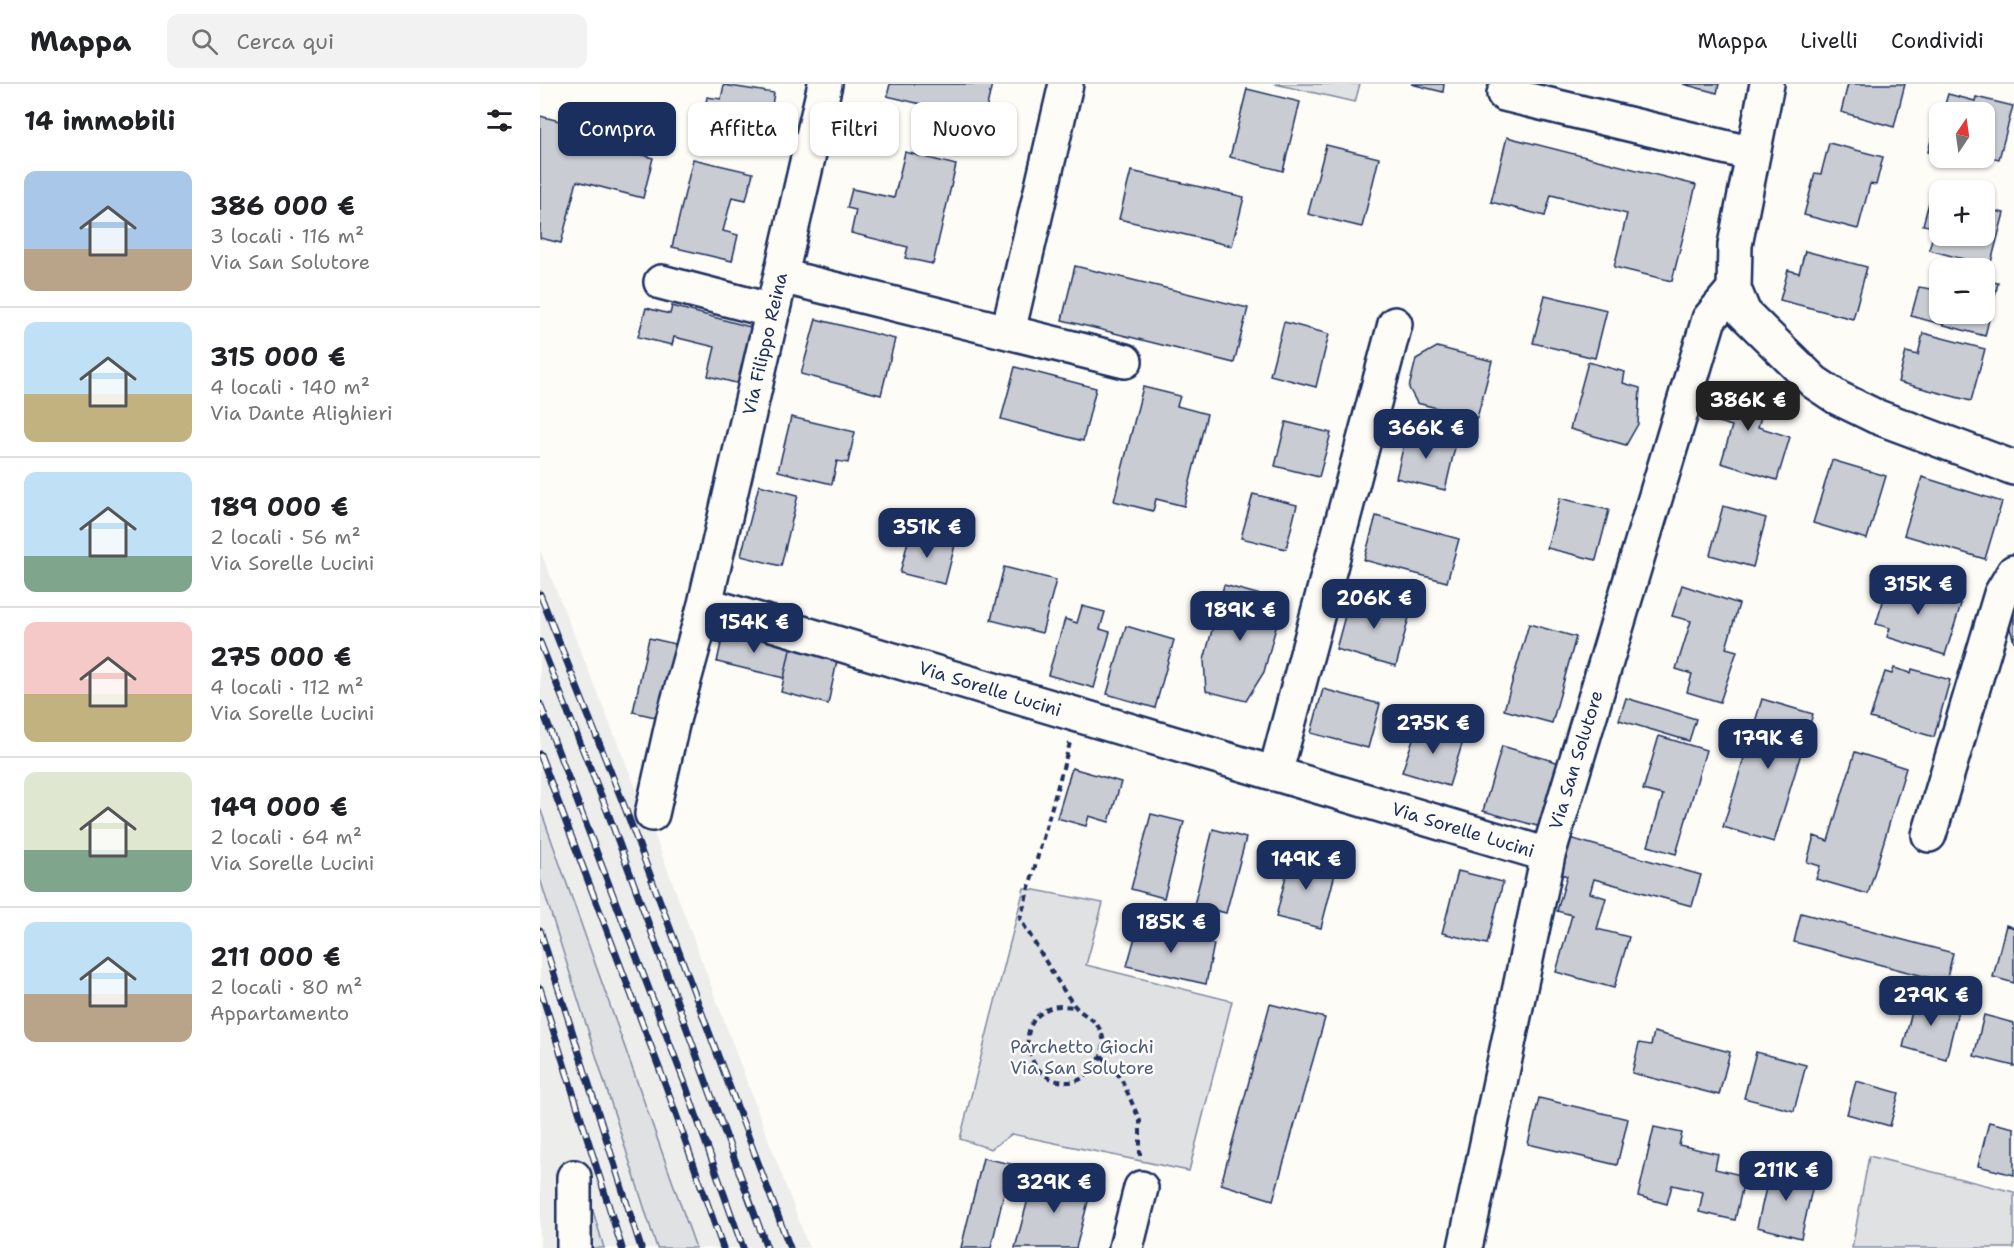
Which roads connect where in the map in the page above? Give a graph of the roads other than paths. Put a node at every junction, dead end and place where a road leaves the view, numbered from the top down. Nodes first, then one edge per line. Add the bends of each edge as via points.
1 (825, 84) edge
2 (1066, 84) edge
3 (1767, 84) edge
4 (1504, 94) dead end
5 (1753, 154) junction
6 (781, 276) junction
7 (661, 282) dead end
8 (1734, 289) junction
9 (773, 311) junction
10 (1395, 324) dead end
11 (1008, 332) junction
12 (1125, 361) dead end
13 (2014, 468) edge
14 (2014, 572) edge
15 (705, 604) junction
16 (1275, 774) junction
17 (652, 814) dead end
18 (1929, 836) dead end
19 (1548, 855) junction
20 (574, 1177) dead end
21 (1141, 1188) road end
22 (574, 1248) edge
23 (1126, 1248) edge
24 (1465, 1248) edge

1 - 6 street, Via Filippo Reina
2 - 11 street
3 - 5 street
4 - 5 street
5 - 8 street via 1735,245
6 - 9 street, Via Filippo Reina
6 - 11 street
7 - 9 street
8 - 13 street via 1744,313 1761,333 1838,399
8 - 19 street, Via San Solutore via 1708,319
9 - 15 street, Via Filippo Reina
10 - 16 street
11 - 12 street
14 - 18 street via 2001,594
15 - 16 street, Via Sorelle Lucini
15 - 17 street, Via Filippo Reina via 672,720
16 - 19 street, Via Sorelle Lucini
19 - 24 street, Via San Solutore
20 - 22 street
21 - 23 street

